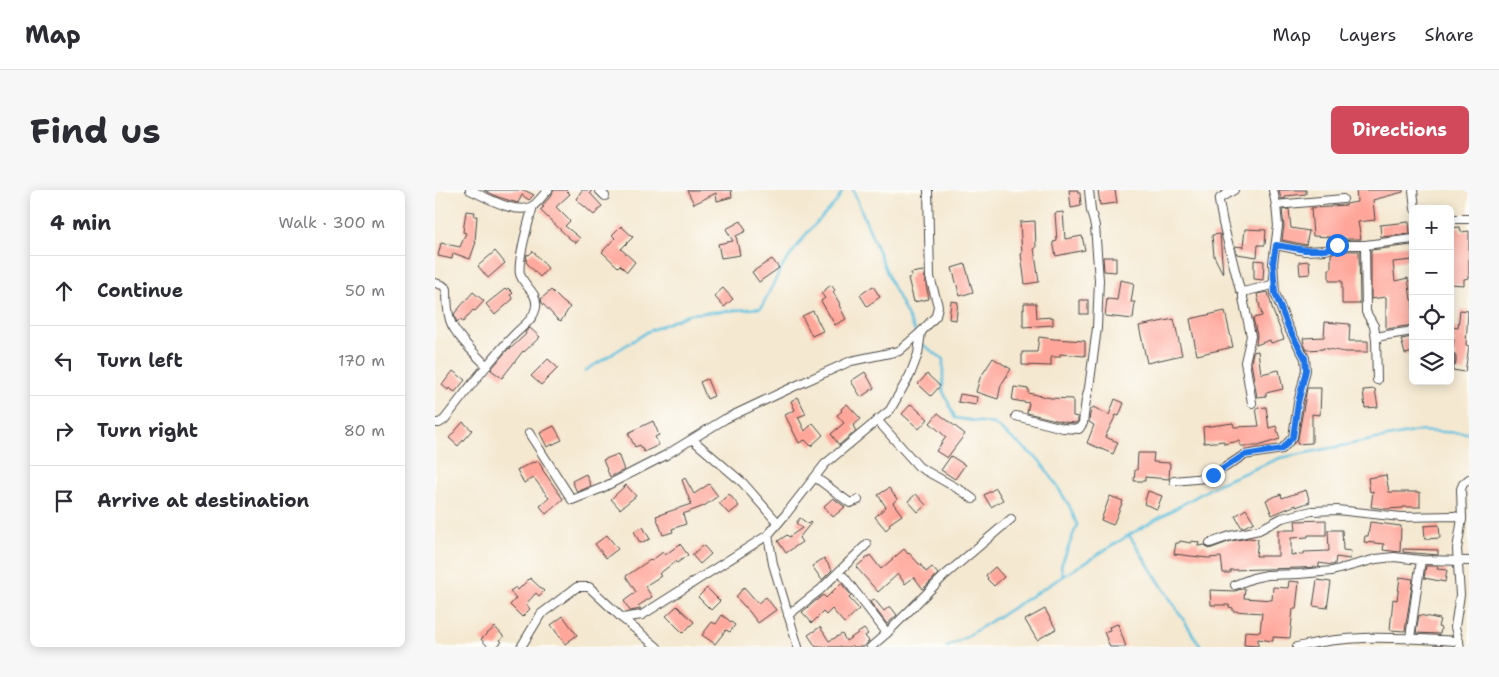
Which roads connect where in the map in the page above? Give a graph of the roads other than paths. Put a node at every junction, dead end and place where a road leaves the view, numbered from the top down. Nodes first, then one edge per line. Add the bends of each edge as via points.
1 (470, 190) edge
2 (548, 190) edge
3 (599, 190) edge
4 (928, 190) edge
5 (1089, 190) edge
6 (1234, 190) edge
7 (1273, 190) edge
8 (1413, 190) edge
9 (605, 196) dead end
10 (1343, 199) dead end
11 (1276, 205) junction
12 (1415, 205) edge
13 (533, 206) junction
14 (1454, 219) edge
15 (1469, 219) edge
16 (1409, 240) edge
17 (1276, 245) junction
18 (1365, 245) junction
19 (1274, 280) junction
20 (435, 283) edge
21 (1243, 292) junction
22 (921, 332) junction
23 (1409, 332) edge
24 (1376, 340) junction
25 (487, 366) junction
26 (1377, 380) dead end
27 (1252, 403) dead end
28 (1016, 416) dead end
29 (877, 420) junction
30 (435, 423) edge
31 (529, 433) dead end
32 (693, 440) junction
33 (815, 477) junction
34 (1469, 479) edge
35 (1174, 481) dead end
36 (973, 499) dead end
37 (859, 500) dead end
38 (1011, 519) dead end
39 (1462, 520) junction
40 (778, 523) junction
41 (768, 535) junction
42 (1210, 543) dead end
43 (867, 544) dead end
44 (1421, 560) junction
45 (1457, 561) junction
46 (1469, 561) edge
47 (844, 577) dead end
48 (1235, 585) dead end
49 (788, 615) junction
50 (622, 618) junction
51 (887, 633) junction
52 (1410, 638) junction
53 (1460, 644) edge
54 (521, 647) edge
55 (657, 647) edge
56 (798, 647) edge
57 (871, 647) edge
58 (1297, 647) edge

1 - 13 street via 507,208
2 - 13 street
3 - 9 street
4 - 22 street via 930,277 938,306 936,316
5 - 28 street via 1099,280 1097,328 1083,423 1079,429 1063,428
6 - 21 street via 1219,201 1229,250
7 - 11 street
8 - 12 street
10 - 11 street
11 - 17 street
13 - 25 street via 519,268 520,276 536,298 536,308 532,318
14 - 15 street
16 - 18 street
17 - 18 street via 1305,250
17 - 19 street
18 - 24 street via 1366,312 1374,326
19 - 21 street via 1272,284
19 - 35 street via 1275,293 1288,327 1305,358 1306,370 1293,437 1282,449 1244,455 1206,478
20 - 25 street via 447,289 447,306 454,330
21 - 27 street via 1251,336 1245,362
22 - 29 street via 910,375 890,410
22 - 32 street via 899,351 851,360 725,419
23 - 24 street via 1381,336
24 - 26 street
25 - 30 street via 444,420
29 - 33 street via 825,464
29 - 36 street via 919,467
31 - 32 street via 572,500 602,488
32 - 40 street via 743,484
33 - 37 street via 850,503
33 - 40 street
34 - 39 street via 1461,489
38 - 51 street via 944,576
39 - 42 street via 1454,516 1401,517 1337,510 1312,511
39 - 45 street
40 - 41 street
41 - 49 street
41 - 50 street via 642,615
43 - 49 street via 820,590
44 - 45 street
44 - 48 street via 1376,558 1332,571 1267,575
44 - 52 street
45 - 46 street
45 - 53 street via 1459,594 1455,627
47 - 51 street
49 - 56 street
50 - 54 street via 589,587 577,587 541,614
50 - 55 street
51 - 57 street
52 - 53 street
52 - 58 street via 1354,637

